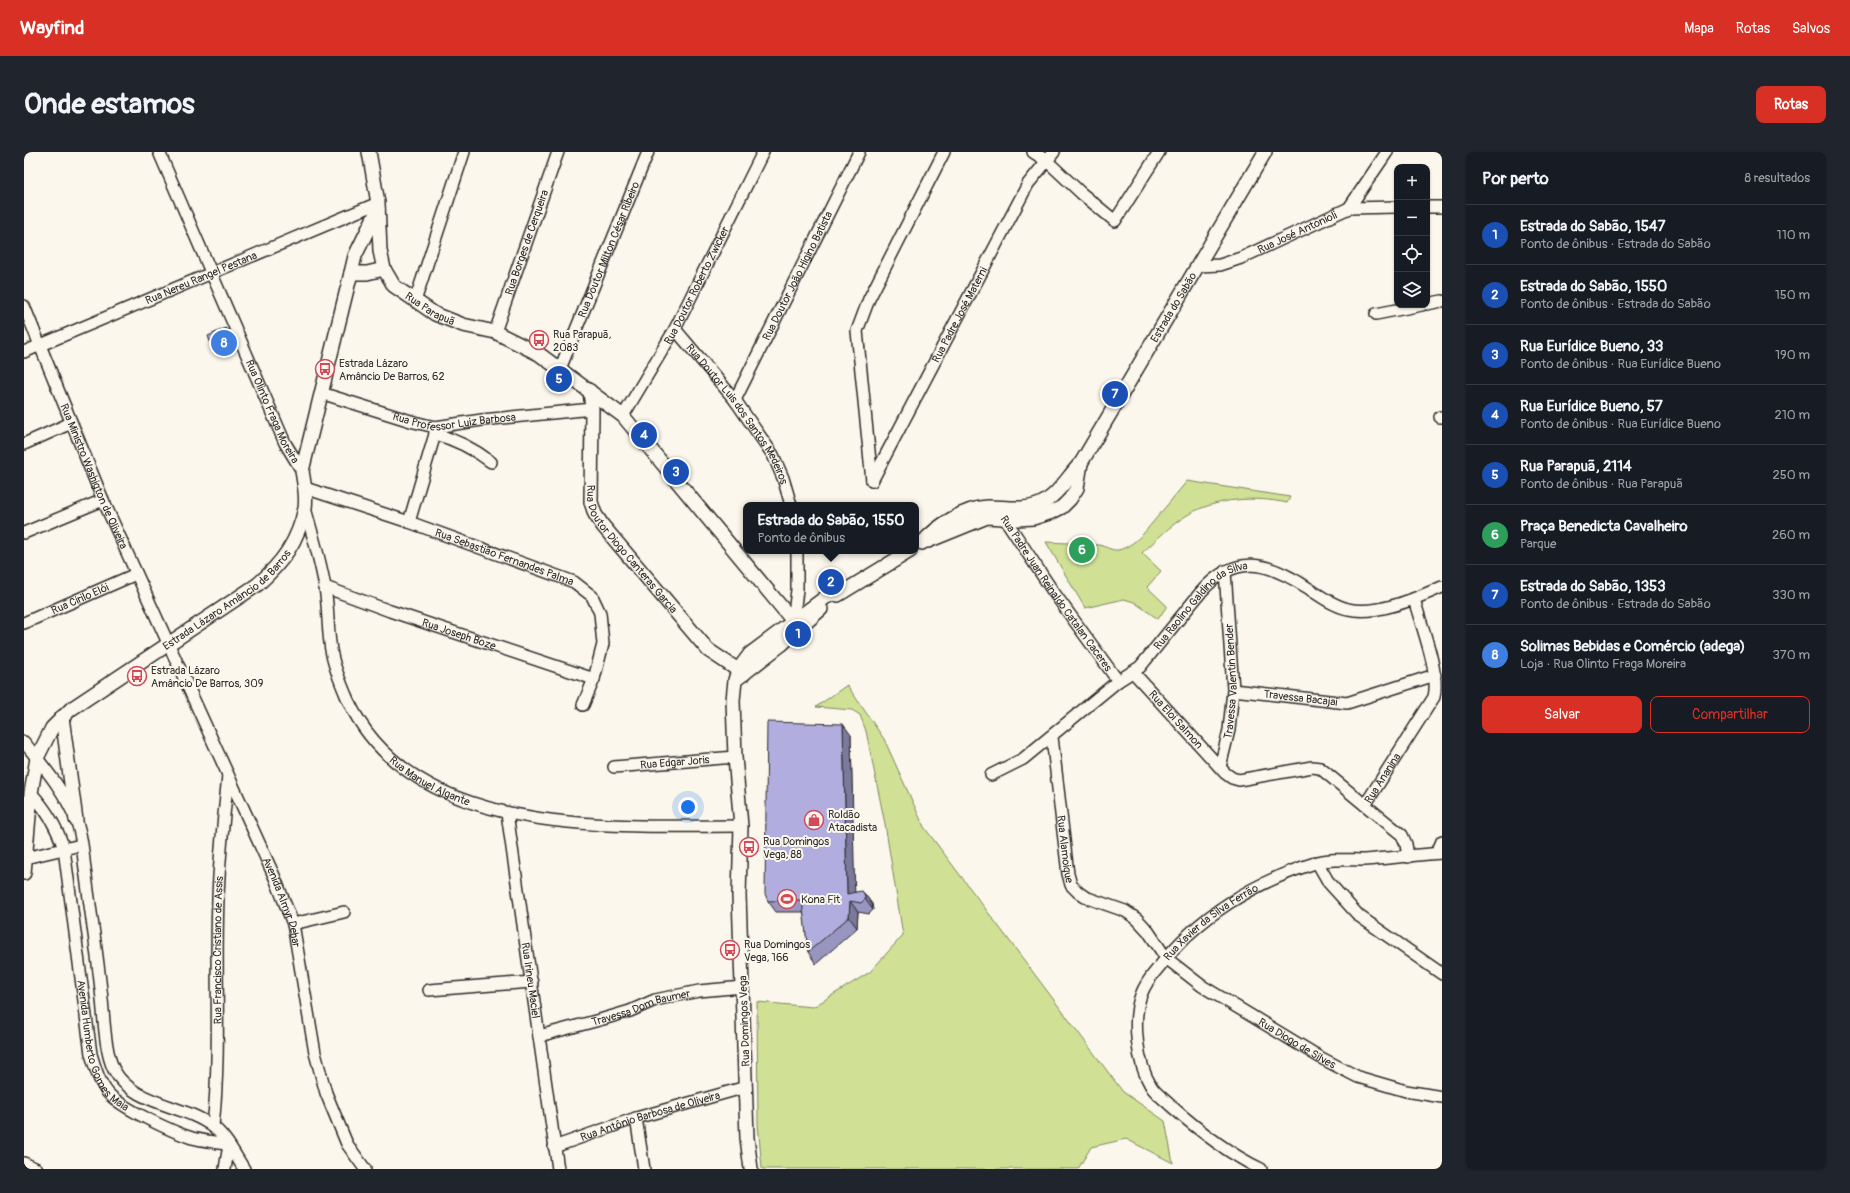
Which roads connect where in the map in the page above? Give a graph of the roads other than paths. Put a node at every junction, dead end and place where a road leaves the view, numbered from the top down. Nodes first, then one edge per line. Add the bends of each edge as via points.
1 (159, 152) edge
2 (369, 152) edge
3 (464, 152) edge
4 (558, 152) edge
5 (648, 152) edge
6 (763, 152) edge
7 (859, 152) edge
8 (944, 152) edge
9 (1033, 152) edge
10 (1054, 152) edge
11 (1158, 152) edge
12 (1265, 152) edge
13 (1387, 152) edge
14 (1047, 161) junction
15 (378, 206) junction
16 (1394, 207) edge
17 (1430, 207) edge
18 (1442, 207) edge
19 (1349, 208) junction
20 (1198, 266) junction
21 (384, 269) junction
22 (351, 273) junction
23 (212, 274) junction
24 (415, 301) junction
25 (1442, 301) edge
26 (1430, 303) edge
27 (24, 306) edge
28 (1407, 308) edge
29 (1376, 314) dead end
30 (675, 328) junction
31 (495, 332) junction
32 (40, 345) junction
33 (24, 352) edge
34 (560, 369) junction
35 (590, 391) junction
36 (321, 393) junction
37 (735, 400) junction
38 (592, 409) junction
39 (627, 419) junction
40 (71, 423) junction
41 (435, 431) junction
42 (24, 444) edge
43 (492, 462) dead end
44 (1081, 463) junction
45 (302, 471) junction
46 (305, 488) junction
47 (103, 500) junction
48 (790, 502) edge
49 (305, 507) junction
50 (993, 508) junction
51 (1005, 518) junction
52 (409, 522) junction
53 (24, 533) edge
54 (919, 545) edge
55 (796, 554) edge
56 (905, 554) edge
57 (1225, 571) junction
58 (136, 574) junction
59 (325, 587) junction
60 (1442, 587) edge
61 (844, 591) junction
62 (1414, 599) junction
63 (793, 621) junction
64 (24, 623) edge
65 (169, 644) junction
66 (782, 644) junction
67 (1132, 672) junction
68 (739, 675) junction
69 (1435, 675) junction
70 (594, 679) junction
71 (1118, 681) junction
72 (1233, 690) junction
73 (583, 705) dead end
74 (62, 717) junction
75 (1052, 737) junction
76 (24, 742) edge
77 (735, 757) junction
78 (37, 758) junction
79 (614, 767) dead end
80 (1220, 767) junction
81 (228, 774) junction
82 (991, 775) dead end
83 (31, 794) junction
84 (1365, 805) junction
85 (507, 813) junction
86 (76, 820) junction
87 (741, 826) junction
88 (1442, 841) edge
89 (81, 844) junction
90 (64, 849) junction
91 (1439, 853) edge
92 (1408, 857) junction
93 (25, 858) junction
94 (1317, 862) junction
95 (24, 873) edge
96 (344, 912) dead end
97 (292, 924) junction
98 (1166, 958) junction
99 (1442, 974) edge
100 (532, 982) junction
101 (743, 987) junction
102 (429, 990) dead end
103 (540, 1036) junction
104 (746, 1088) junction
105 (1442, 1097) edge
106 (636, 1118) junction
107 (212, 1126) junction
108 (228, 1145) junction
109 (554, 1147) junction
110 (24, 1163) edge
111 (37, 1169) edge
112 (226, 1169) edge
113 (244, 1169) edge
114 (365, 1169) edge
115 (558, 1169) edge
116 (644, 1169) edge
117 (751, 1169) edge
118 (1261, 1169) edge

1 - 23 street, Rua Olinto Fraga Moreira
2 - 15 street, Rua Parapuã
3 - 24 street
4 - 31 street, Rua Borges de Cerqueira
5 - 34 street, Rua Doutor Milton César Ribeiro
6 - 30 street, Rua Doutor Roberto Zwicker
7 - 37 street, Rua Doutor João Higino Batista
8 - 14 street, Rua Padre José Materni via 869,299 857,331 872,481 1028,184
9 - 14 street
10 - 14 street, Rua Padre José Materni
11 - 14 street via 1115,221
12 - 20 street, Estrada do Sabão
13 - 19 street
15 - 21 street, Rua Parapuã via 380,251
15 - 22 street, Estrada Lázaro Amâncio de Barros via 355,256
15 - 23 street, Rua Nereu Rangel Pestana
16 - 19 street, Rua José Antonioli
17 - 18 street
19 - 20 street, Rua José Antonioli via 1241,258 1220,265
20 - 44 street, Estrada do Sabão
21 - 22 street
21 - 24 street, Rua Parapuã via 394,286
22 - 36 street, Estrada Lázaro Amâncio de Barros
23 - 32 street, Rua Nereu Rangel Pestana
23 - 45 street, Rua Olinto Fraga Moreira via 285,443
24 - 31 street, Rua Parapuã via 435,314 463,325
25 - 26 street
27 - 32 street, Rua Ministro Washigton de Oliveira
28 - 29 street
30 - 37 street, Rua Doutor Luis dos Santos Medeiros
30 - 39 street, Rua Doutor Roberto Zwicker
31 - 34 street, Rua Parapuã via 539,354
32 - 33 street, Rua Nereu Rangel Pestana
32 - 40 street, Rua Ministro Washigton de Oliveira
34 - 35 street, Rua Parapuã
35 - 38 street, Rua Doutor Diogo Canteras Garcia
35 - 39 street, Rua Parapuã
36 - 41 street, Rua Professor Luiz Barbosa
36 - 45 street, Estrada Lázaro Amâncio de Barros
37 - 48 street, Rua Doutor Luis dos Santos Medeiros via 774,455
38 - 39 street via 609,411
38 - 41 street, Rua Professor Luiz Barbosa via 482,420
38 - 68 street, Rua Doutor Diogo Canteras Garcia via 591,502 595,514 708,650
39 - 63 street
40 - 42 street
40 - 47 street, Rua Ministro Washigton de Oliveira
41 - 43 street via 464,444
41 - 52 street
44 - 50 street, Estrada do Sabão via 1056,493 1039,504 1017,508
44 - 51 street, Estrada do Sabão via 1077,488 1062,507 1033,518
45 - 46 street, Estrada Lázaro Amâncio de Barros
46 - 49 street, Estrada Lázaro Amâncio de Barros
46 - 52 street, Rua Sebastião Fernandes Palma
47 - 53 street
47 - 58 street, Rua Ministro Washigton de Oliveira
49 - 59 street, Rua Manuel Algante
49 - 65 street, Estrada Lázaro Amâncio de Barros via 293,544 277,567 256,585
50 - 51 street, Rua Padre Juan Reinaldo Catalan Caceres
50 - 54 street, Estrada do Sabão via 986,507 957,516 932,532
51 - 54 street, Estrada do Sabão via 987,517
51 - 71 street, Rua Padre Juan Reinaldo Catalan Caceres via 1031,560
52 - 70 street, Rua Sebastião Fernandes Palma via 574,582 592,596 600,613 603,644
55 - 63 street via 797,590
56 - 61 street
57 - 62 street, Rua Raolino Galdino da Silva via 1252,565 1268,568 1283,573 1350,610 1366,610
57 - 67 street, Rua Raolino Galdino da Silva via 1210,581 1146,661
57 - 72 street, Travessa Valentin Bender
58 - 64 street, Rua Cirilo Elói
58 - 65 street, Rua Ministro Washigton de Oliveira
59 - 70 street, Rua Joseph Boze
59 - 85 street, Rua Manuel Algante via 332,655 347,699 361,726 392,761 426,783 460,800
60 - 62 street, Rua Raolino Galdino da Silva
61 - 63 street via 826,597
61 - 66 street
62 - 69 street, Rua Ananina
63 - 66 street via 792,629
63 - 68 street via 750,654
65 - 74 street, Estrada Lázaro Amâncio de Barros
65 - 81 street, Avenida Almyr Dehar
66 - 68 street
67 - 71 street, Rua Raolino Galdino da Silva
67 - 80 street, Rua Eloi Salmon
68 - 77 street, Rua Domingos Vega via 733,700
69 - 72 street, Travessa Bacajai via 1347,703
69 - 84 street, Rua Ananina via 1434,697
70 - 73 street, Rua Sebastião Fernandes Palma
71 - 75 street, Rua Raolino Galdino da Silva
72 - 80 street, Travessa Valentin Bender via 1229,730
74 - 78 street, Estrada Lázaro Amâncio de Barros via 52,728
74 - 86 street
75 - 82 street, Rua Raolino Galdino da Silva via 1023,759
75 - 98 street, Rua Alamoique via 1071,886 1085,897 1111,905 1137,919
76 - 78 street, Avenida Humberto Gomes Maia
77 - 79 street, Rua Edgar Joris
77 - 87 street, Rua Domingos Vega
78 - 83 street, Estrada Lázaro Amâncio de Barros
78 - 86 street, Avenida Humberto Gomes Maia via 63,795
80 - 84 street, Rua Ananina via 1232,778 1239,780 1312,767 1320,768
81 - 97 street, Avenida Almyr Dehar via 275,878
81 - 107 street, Rua Francisco Cristiano de Assis via 218,899 217,1086
83 - 90 street, Avenida Humberto Gomes Maia via 58,830
83 - 93 street, Estrada Lázaro Amâncio de Barros
84 - 92 street via 1402,835
85 - 87 street, Rua Manuel Algante via 568,822 629,826
85 - 100 street, Rua Irineu Maciel
86 - 89 street, Avenida Humberto Gomes Maia
87 - 101 street, Rua Domingos Vega via 739,895
88 - 91 street
89 - 90 street
89 - 107 street, Avenida Humberto Gomes Maia via 109,1056 114,1070 123,1082 136,1092 195,1116
90 - 93 street
90 - 108 street, Avenida Humberto Gomes Maia via 91,1054 99,1076 116,1100 136,1112 192,1138
91 - 92 street, Rua Xavier da Silva Ferrão
92 - 94 street, Rua Xavier da Silva Ferrão
93 - 95 street, Estrada Lázaro Amâncio de Barros
94 - 98 street, Rua Xavier da Silva Ferrão via 1275,878 1220,909 1190,931
94 - 99 street via 1329,883 1358,916
96 - 97 street
97 - 114 street, Avenida Almyr Dehar via 315,1053 326,1093 347,1144
98 - 105 street, Rua Diogo de Silves via 1202,986 1323,1060 1351,1074 1406,1091
98 - 118 street, Rua Xavier da Silva Ferrão via 1141,995 1137,1014 1141,1066 1152,1087 1189,1122 1237,1156
100 - 102 street
100 - 103 street, Rua Irineu Maciel
101 - 103 street, Travessa Dom Baumer via 655,1000 630,1011
101 - 104 street, Rua Domingos Vega
103 - 109 street, Rua Irineu Maciel
104 - 106 street, Rua Antônio Barbosa de Oliveira
104 - 117 street, Rua Domingos Vega via 747,1138
106 - 109 street, Rua Antônio Barbosa de Oliveira
106 - 116 street
107 - 108 street, Avenida Humberto Gomes Maia
108 - 112 street
108 - 113 street, Avenida Humberto Gomes Maia
109 - 115 street, Rua Irineu Maciel
110 - 111 street

